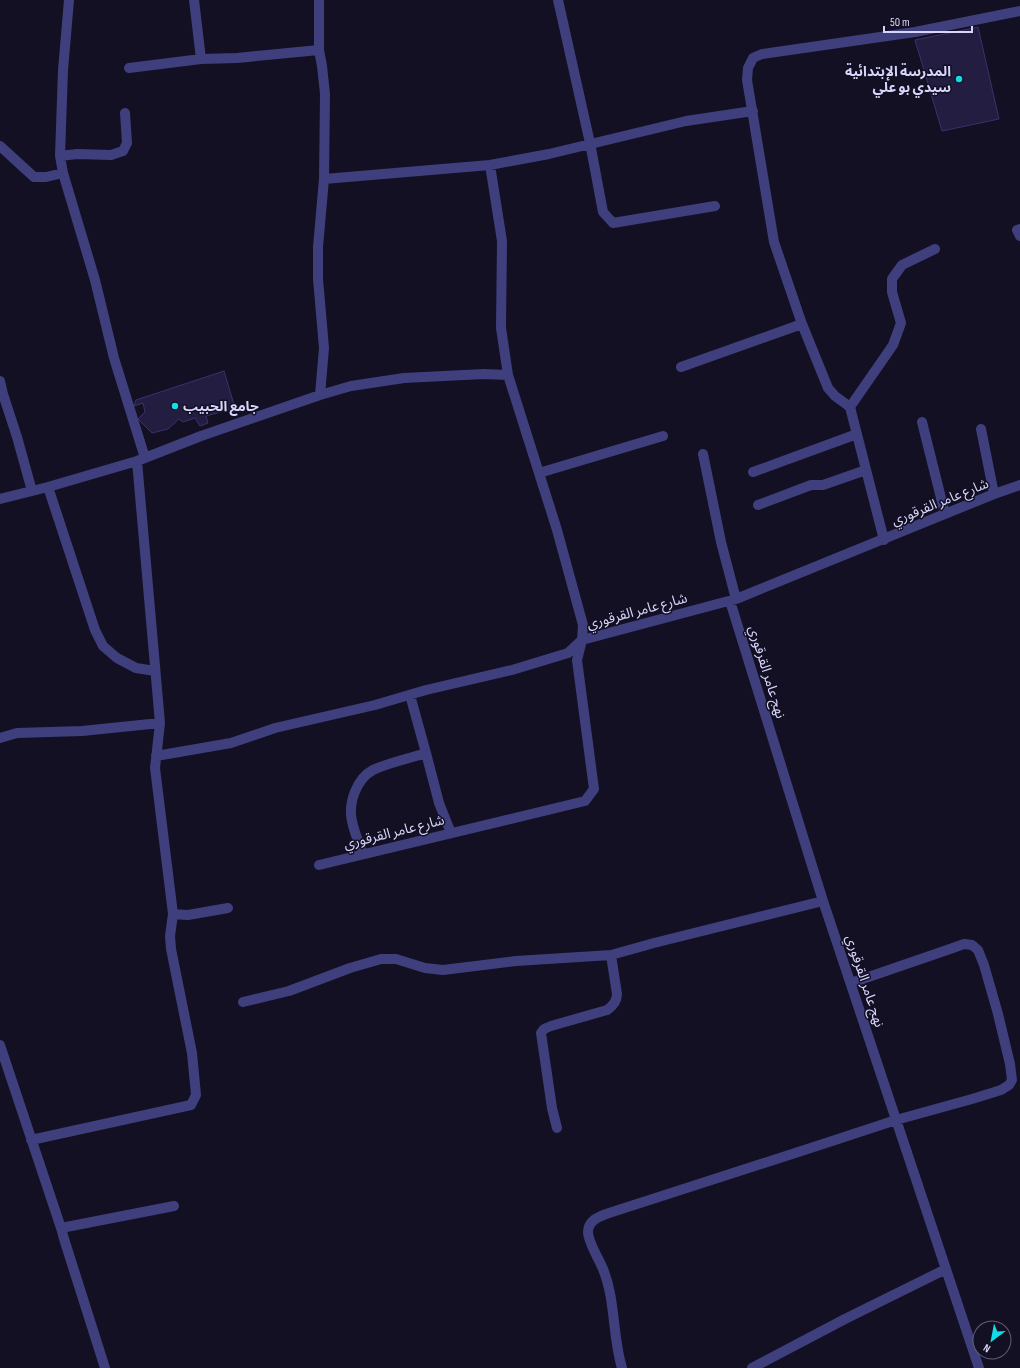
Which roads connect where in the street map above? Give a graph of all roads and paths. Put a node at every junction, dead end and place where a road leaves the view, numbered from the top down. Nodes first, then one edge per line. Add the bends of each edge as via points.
1 (69, 0) edge
2 (194, 0) edge
3 (319, 0) edge
4 (558, 0) edge
5 (1020, 11) edge
6 (319, 50) junction
7 (200, 59) junction
8 (129, 68) dead end
9 (752, 111) junction
10 (125, 113) dead end
11 (590, 143) junction
12 (0, 146) edge
13 (60, 156) junction
14 (490, 165) junction
15 (63, 173) junction
16 (324, 179) junction
17 (715, 206) dead end
18 (1020, 229) edge
19 (1020, 236) edge
20 (935, 249) dead end
21 (802, 324) junction
22 (681, 366) dead end
23 (508, 375) junction
24 (0, 382) edge
25 (320, 395) junction
26 (850, 407) junction
27 (922, 422) dead end
28 (981, 429) dead end
29 (857, 434) junction
30 (663, 436) dead end
31 (703, 454) dead end
32 (141, 459) junction
33 (866, 470) junction
34 (539, 472) junction
35 (753, 472) dead end
36 (1020, 485) edge
37 (48, 487) junction
38 (32, 491) junction
39 (994, 494) junction
40 (0, 499) edge
41 (758, 504) dead end
42 (944, 514) junction
43 (884, 540) junction
44 (733, 600) junction
45 (582, 640) junction
46 (155, 671) junction
47 (410, 694) junction
48 (160, 723) junction
49 (0, 738) edge
50 (426, 753) junction
51 (156, 756) junction
52 (451, 833) junction
53 (363, 854) junction
54 (319, 865) dead end
55 (823, 901) junction
56 (228, 908) dead end
57 (173, 914) junction
58 (611, 955) junction
59 (851, 983) junction
60 (243, 1002) dead end
61 (0, 1045) edge
62 (3, 1067) edge
63 (896, 1120) junction
64 (557, 1128) dead end
65 (31, 1140) junction
66 (174, 1206) dead end
67 (61, 1228) junction
68 (946, 1269) junction
69 (105, 1368) edge
70 (622, 1368) edge
71 (752, 1368) edge
72 (980, 1368) edge

1 - 13 street
2 - 7 street
3 - 6 street
4 - 11 street
5 - 9 street via 914,32 762,54 753,58 748,68 747,80
6 - 7 street
6 - 16 street via 325,94
7 - 8 street
9 - 11 street via 686,121
9 - 21 street via 774,242
10 - 13 street via 127,143 123,151 111,155
11 - 14 street
11 - 17 street via 603,212 613,223
12 - 15 street via 34,177
13 - 15 street
14 - 16 street
14 - 23 street via 502,241 501,328
15 - 32 street via 95,280
16 - 25 street via 318,247 324,348
18 - 19 street via 1017,230
20 - 26 street via 902,265 892,279 892,292 901,323 893,345
21 - 22 street
21 - 26 street via 828,388
23 - 25 street via 404,378 351,386
23 - 34 street
24 - 38 street
25 - 32 street
26 - 29 street
27 - 42 street
28 - 39 street
29 - 33 street
29 - 35 street
30 - 34 street
31 - 44 street, نهج عامر القرقوري
32 - 37 street
32 - 46 street
33 - 41 street via 823,485 810,485
33 - 43 street
34 - 45 street via 583,625
36 - 39 street, شارع عامر القرقوري
37 - 38 street
37 - 46 street via 102,646 136,668
38 - 40 street
39 - 42 street, شارع عامر القرقوري
42 - 43 street, شارع عامر القرقوري
43 - 44 street, شارع عامر القرقوري
44 - 45 street, شارع عامر القرقوري
44 - 55 street, نهج عامر القرقوري
45 - 47 street via 568,653 543,661
45 - 52 street, شارع عامر القرقوري via 577,660 594,789 585,801
46 - 48 street
47 - 50 street
47 - 51 street via 275,728 231,743
48 - 49 street via 90,731 17,733
48 - 51 street
50 - 52 street via 439,803
50 - 53 street via 383,766 361,779 352,805 352,821
51 - 57 street via 156,775
52 - 53 street, شارع عامر القرقوري
53 - 54 street, شارع عامر القرقوري
55 - 58 street
55 - 59 street, نهج عامر القرقوري
56 - 57 street via 188,915
57 - 65 street via 171,949 192,1053 196,1095 192,1106
58 - 60 street via 516,961 443,970 425,968 396,959 381,959 289,991
58 - 64 street via 617,994 612,1007 551,1026 541,1033
59 - 63 street, نهج عامر القرقوري
59 - 63 street via 964,944 972,945 978,950 984,965 1012,1080 1001,1090
61 - 62 street
62 - 65 street
63 - 68 street, نهج عامر القرقوري
63 - 70 street via 596,1218 590,1224 588,1232 611,1295 616,1348
65 - 67 street
66 - 67 street
67 - 69 street
68 - 71 street
68 - 72 street, نهج عامر القرقوري

